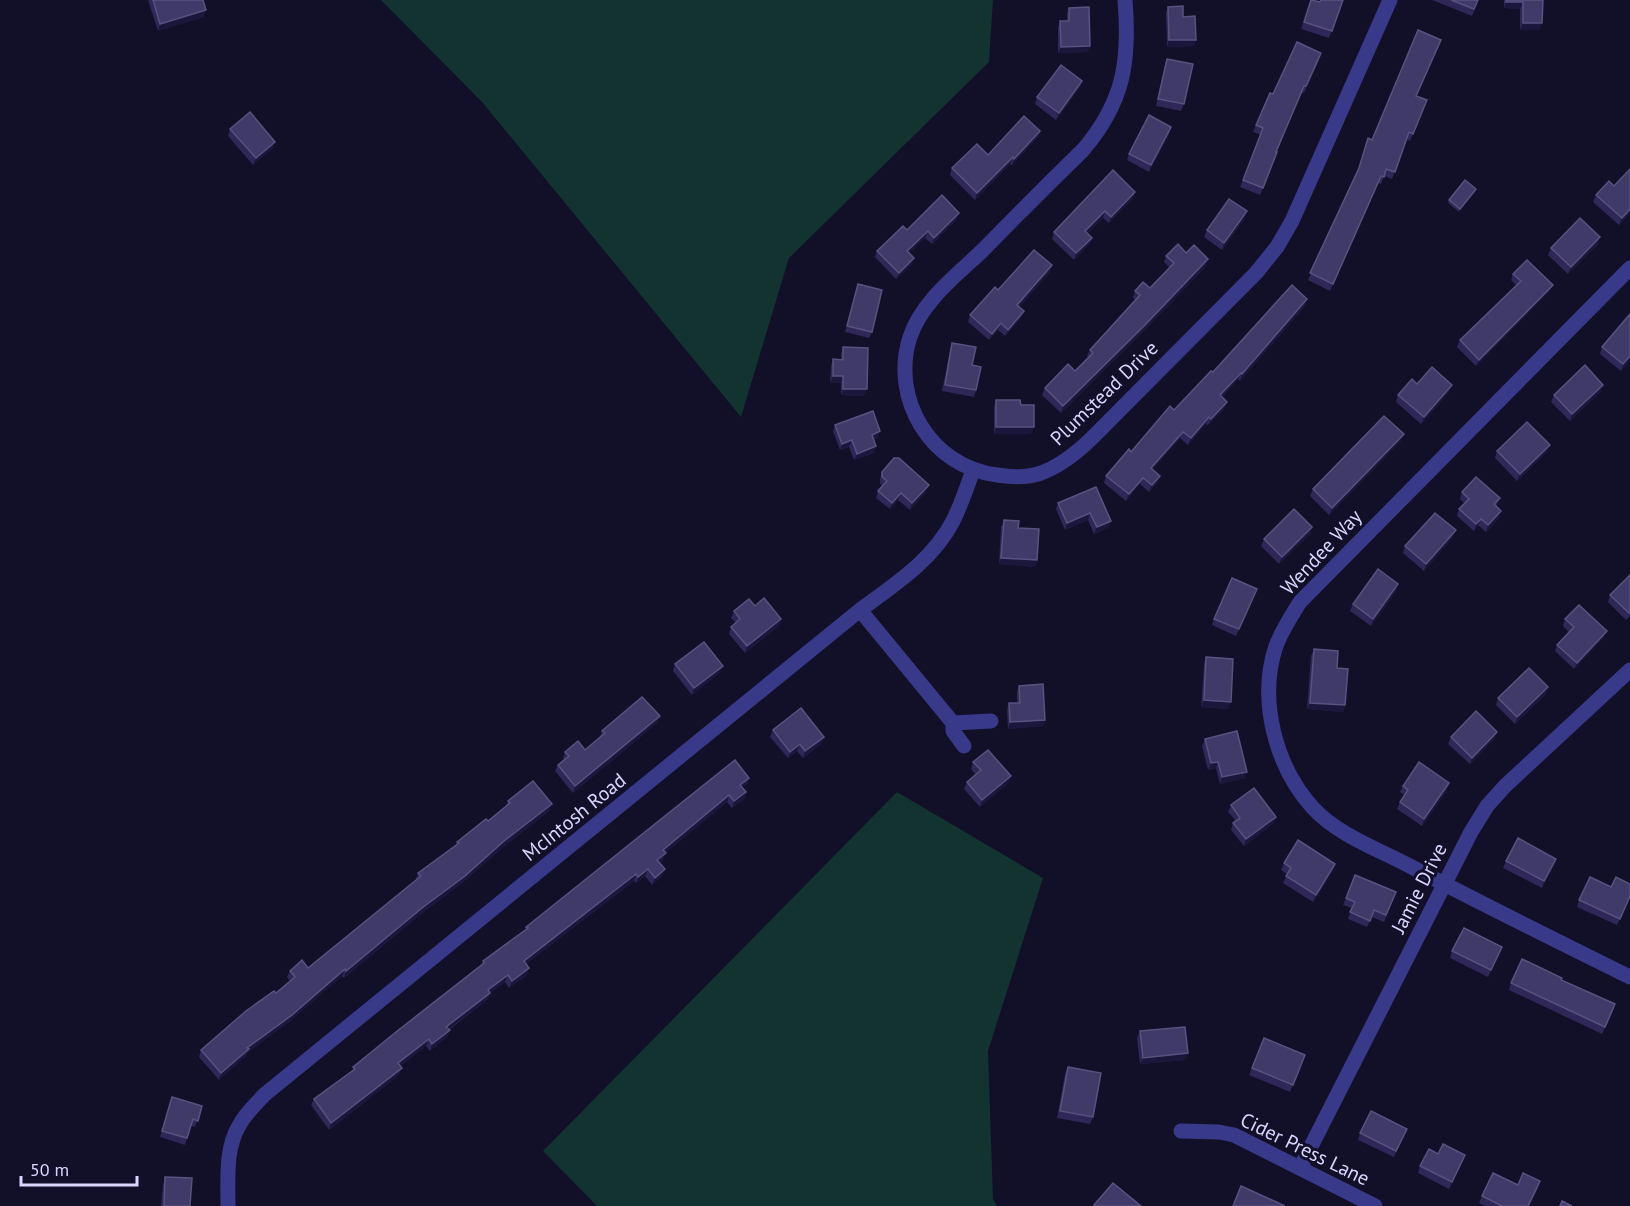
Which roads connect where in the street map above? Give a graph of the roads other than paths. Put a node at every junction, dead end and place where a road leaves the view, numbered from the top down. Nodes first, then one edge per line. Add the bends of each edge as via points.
1 (1125, 0) edge
2 (1390, 0) edge
3 (1630, 268) edge
4 (973, 470) junction
5 (860, 610) junction
6 (1630, 670) edge
7 (991, 721) dead end
8 (953, 723) junction
9 (964, 746) dead end
10 (1444, 884) junction
11 (1630, 977) edge
12 (1181, 1131) dead end
13 (1300, 1168) junction
14 (228, 1206) edge
15 (1375, 1206) edge

1 - 4 street, Plumstead Drive via 1126,59 1118,93 1102,125 1083,150 929,304 910,335 906,384 913,414 931,441
2 - 4 street, Plumstead Drive via 1292,221 1261,267 1087,443 1065,460 1051,469 1021,477
3 - 10 street, Wendee Way via 1313,586 1276,645 1269,678 1270,714 1285,763 1302,795 1344,832
4 - 5 street, McIntosh Road via 953,521 933,550
5 - 8 street
5 - 14 street, McIntosh Road via 264,1095 239,1124 233,1138
6 - 10 street, Jamie Drive via 1494,797
7 - 8 street
8 - 9 street via 953,731
10 - 11 street, Wendee Way
10 - 13 street, Jamie Drive
12 - 13 street, Cider Press Lane via 1234,1135
13 - 15 street, Cider Press Lane

